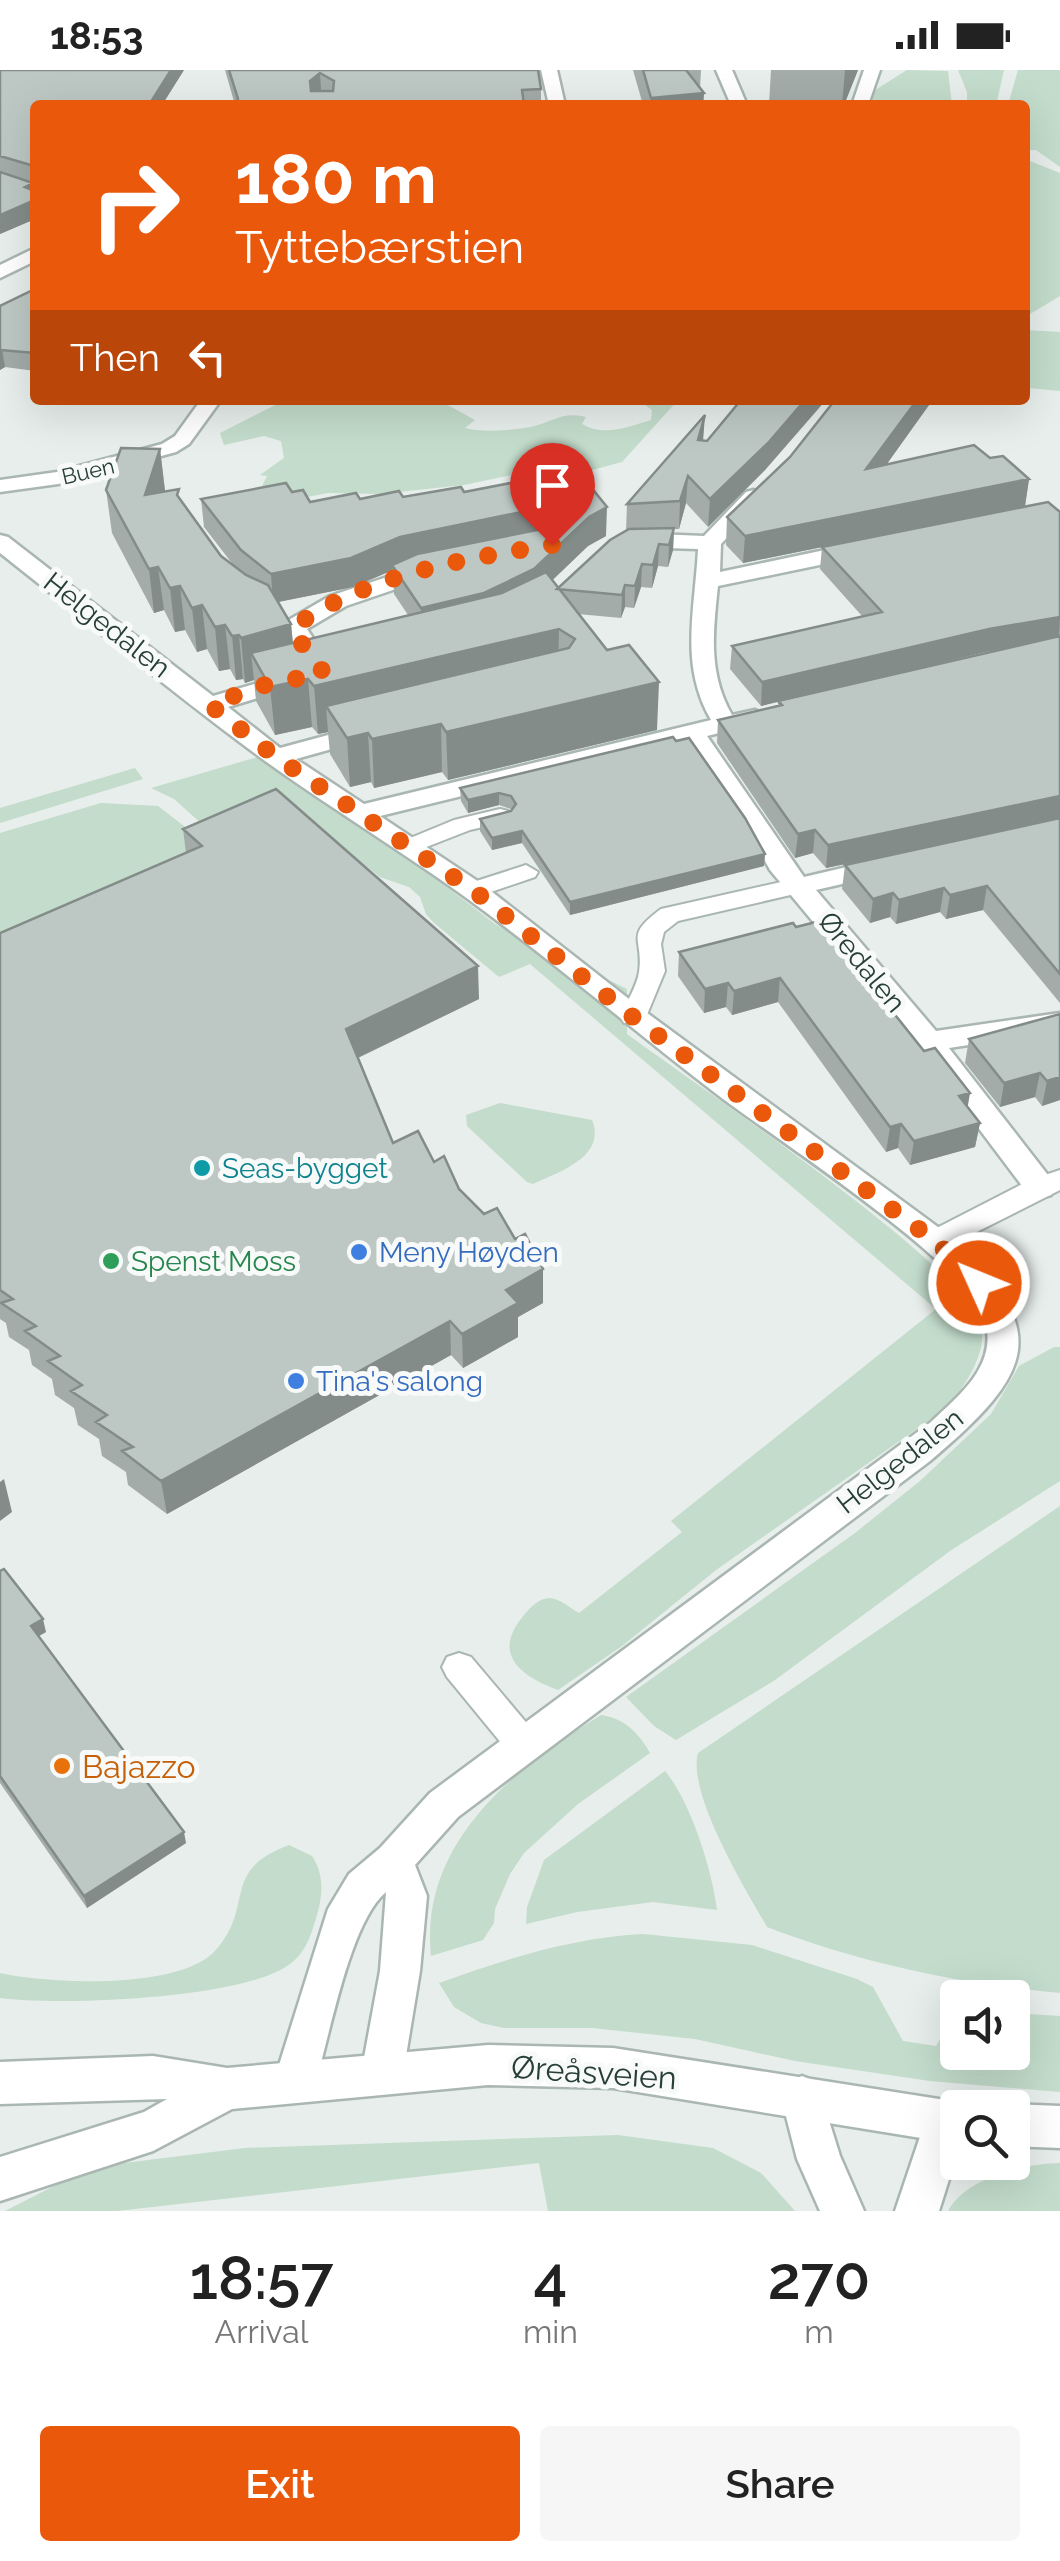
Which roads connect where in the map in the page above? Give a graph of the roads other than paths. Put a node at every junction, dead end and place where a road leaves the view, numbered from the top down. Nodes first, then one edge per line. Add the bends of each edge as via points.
1 (549, 70) edge
2 (724, 70) edge
3 (872, 70) edge
4 (555, 100) edge
5 (737, 100) edge
6 (862, 100) edge
7 (30, 257) edge
8 (0, 272) edge
9 (207, 405) edge
10 (778, 478) edge
11 (0, 486) edge
12 (0, 542) edge
13 (710, 543) junction
14 (610, 546) edge
15 (878, 546) edge
16 (450, 566) edge
17 (710, 581) junction
18 (267, 616) edge
19 (295, 626) junction
20 (210, 705) junction
21 (781, 711) edge
22 (394, 724) edge
23 (725, 724) junction
24 (692, 732) junction
25 (276, 757) junction
26 (360, 814) junction
27 (500, 816) edge
28 (411, 846) junction
29 (915, 859) edge
30 (526, 872) dead end
31 (799, 886) junction
32 (473, 890) junction
33 (833, 924) junction
34 (797, 931) edge
35 (633, 1017) junction
36 (1060, 1022) edge
37 (929, 1042) junction
38 (1050, 1184) edge
39 (935, 1241) junction
40 (459, 1666) dead end
41 (523, 1744) junction
42 (394, 1861) junction
43 (382, 2074) junction
44 (295, 2081) junction
45 (0, 2082) edge
46 (227, 2089) junction
47 (802, 2097) junction
48 (940, 2121) edge
49 (1030, 2126) edge
50 (1060, 2127) edge
51 (940, 2153) edge
52 (0, 2180) edge
53 (842, 2211) edge
54 (917, 2211) edge

1 - 4 street
2 - 5 street
3 - 6 street
7 - 8 street
9 - 11 street, Buen via 169,448
10 - 13 street
12 - 20 street, Helgedalen
13 - 14 street via 653,538
13 - 17 street
15 - 17 street
16 - 19 street via 384,583
17 - 23 street via 699,662 706,692
18 - 19 street
19 - 20 street via 299,640 332,671
20 - 25 street, Helgedalen
21 - 23 street
22 - 25 street
23 - 24 street
24 - 26 street
24 - 31 street, Øredalen
25 - 26 street, Helgedalen
26 - 28 street, Helgedalen
27 - 28 lane
28 - 32 street, Helgedalen
29 - 31 street
30 - 32 lane
31 - 33 street, Øredalen
31 - 35 lane via 670,915 652,928 648,944 661,969
32 - 35 street, Helgedalen
33 - 34 lane
33 - 37 street, Øredalen
35 - 39 street, Helgedalen
36 - 37 street
37 - 38 street, Øredalen
38 - 39 lane
39 - 41 street, Helgedalen via 979,1283 1005,1334 1003,1356 980,1396 877,1482
40 - 41 lane
41 - 42 street, Helgedalen via 444,1805
42 - 43 street via 408,1896
42 - 44 street, Helgedalen via 363,1888 342,1922
43 - 44 street, Øreåsveien
43 - 47 street, Øreåsveien via 488,2065 613,2068
44 - 46 street, Øreåsveien
45 - 46 street, Øreåsveien via 153,2076
46 - 52 street, Øreåsveien via 152,2130
47 - 48 street, Øreåsveien
47 - 53 street
49 - 50 street
51 - 54 street

